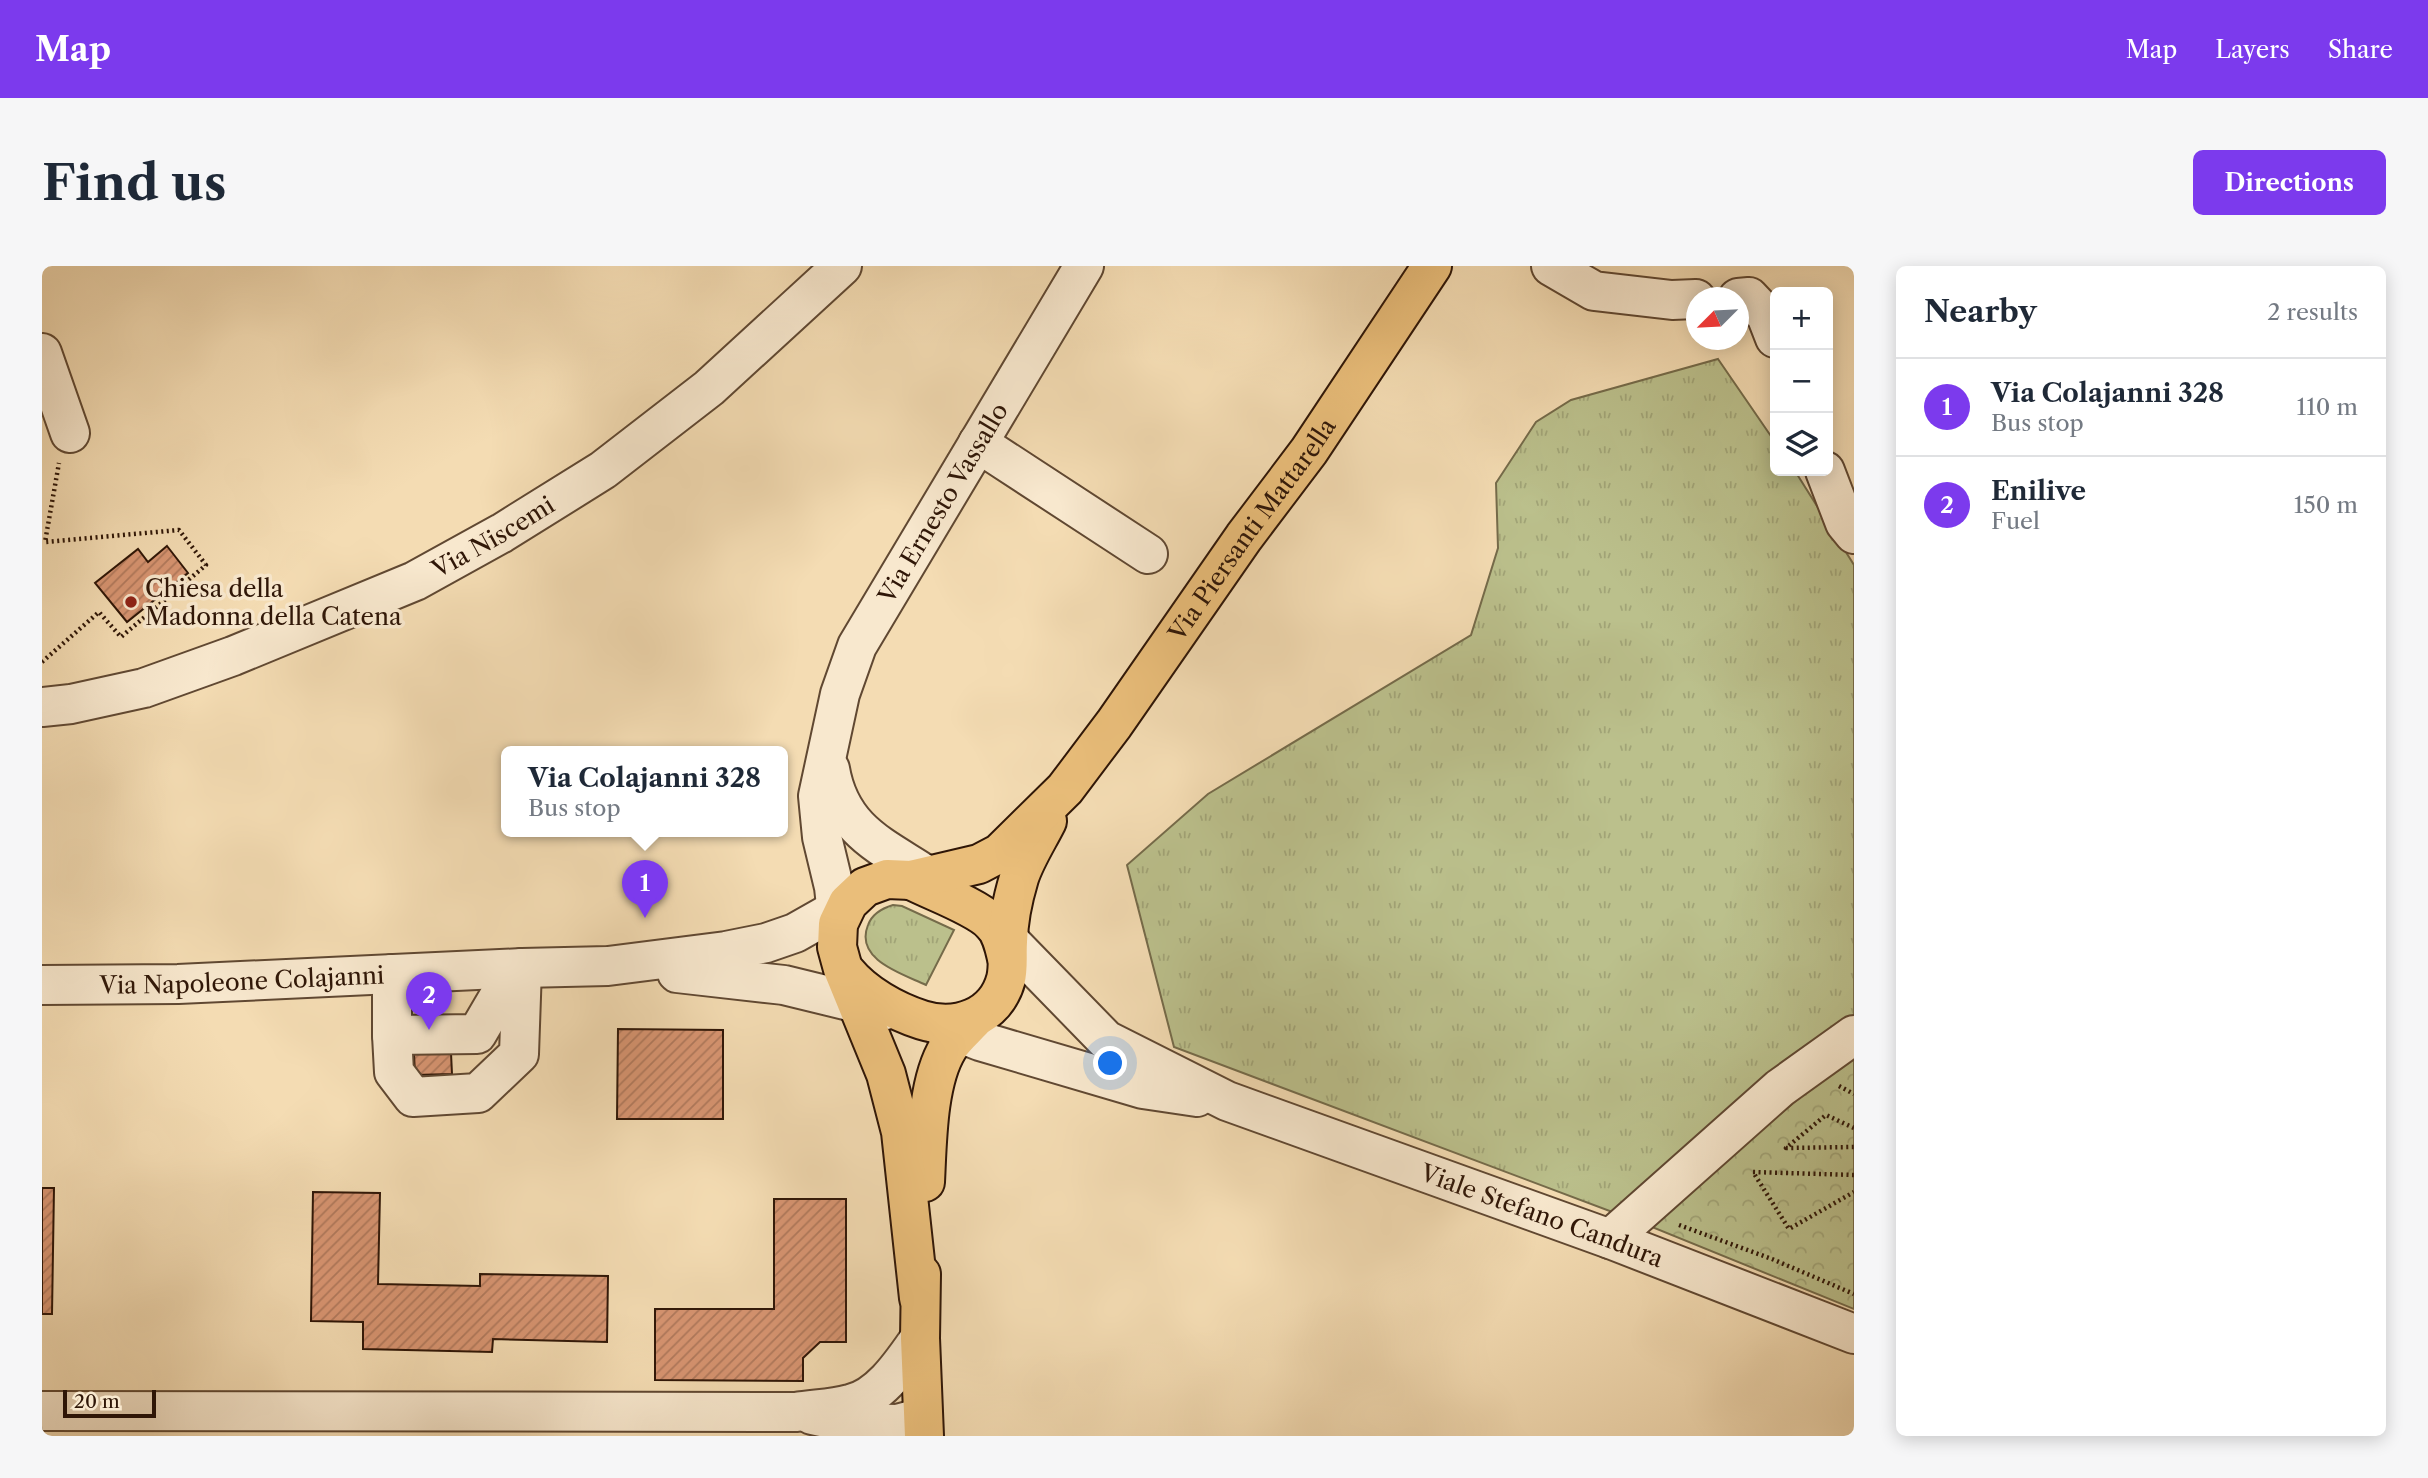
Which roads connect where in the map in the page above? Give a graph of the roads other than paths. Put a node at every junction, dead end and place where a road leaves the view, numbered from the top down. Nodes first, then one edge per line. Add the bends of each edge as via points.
1 (842, 266) edge
2 (1084, 266) edge
3 (1432, 266) edge
4 (1551, 266) edge
5 (1686, 299) edge
6 (1749, 301) edge
7 (1770, 325) edge
8 (42, 353) edge
9 (68, 427) road end
10 (978, 443) junction
11 (1827, 476) edge
12 (1854, 534) edge
13 (1148, 554) dead end
14 (42, 706) edge
15 (828, 753) junction
16 (1065, 789) junction
17 (822, 836) junction
18 (920, 878) junction
19 (841, 912) junction
20 (795, 933) junction
21 (997, 933) junction
22 (608, 967) junction
23 (518, 968) junction
24 (843, 969) junction
25 (392, 974) junction
26 (42, 985) edge
27 (859, 1004) junction
28 (946, 1024) junction
29 (392, 1035) junction
30 (1854, 1035) edge
31 (1227, 1101) junction
32 (1610, 1239) junction
33 (919, 1298) junction
34 (1854, 1334) edge
35 (920, 1338) junction
36 (42, 1411) edge
37 (857, 1421) edge
38 (924, 1427) edge

1 - 14 street, Via Niscemi via 709,388 603,470 448,563 221,661 144,688
2 - 10 street, Via Ernesto Vassallo
3 - 16 main road, Via Piersanti Mattarella via 1309,451
4 - 5 street via 1594,291
6 - 7 street via 1766,315
8 - 9 street
10 - 13 street
10 - 15 street, Via Ernesto Vassallo via 858,646 839,694
11 - 12 street via 1845,523
15 - 17 street, Via Ernesto Vassallo via 818,796
15 - 18 street via 832,783 847,817
16 - 18 main road via 1000,853 979,864
16 - 21 main road via 1019,876
17 - 19 street
17 - 20 street via 816,894
18 - 19 main road via 887,879 865,887
18 - 21 main road
19 - 20 street
19 - 24 main road via 837,947
20 - 22 street via 726,951
21 - 28 main road via 1007,976 1001,994 989,1008
21 - 31 street via 1106,1040
22 - 23 street, Via Napoleone Colajanni
22 - 27 street via 784,985
23 - 25 street, Via Napoleone Colajanni
23 - 29 street via 477,1034
23 - 29 street via 519,1054 478,1093 413,1097 394,1072
24 - 27 main road
24 - 28 main road via 859,988
25 - 26 street, Via Napoleone Colajanni
25 - 29 street
27 - 28 street
27 - 33 main road via 887,1073 901,1132
28 - 31 street via 1143,1089
28 - 33 main road via 948,1048 928,1120
30 - 32 street via 1780,1087
31 - 32 street, Viale Stefano Candura
32 - 34 street, Viale Stefano Candura
33 - 35 main road
35 - 37 street via 897,1370 874,1391
35 - 38 main road
36 - 37 street via 796,1412
37 - 38 street

